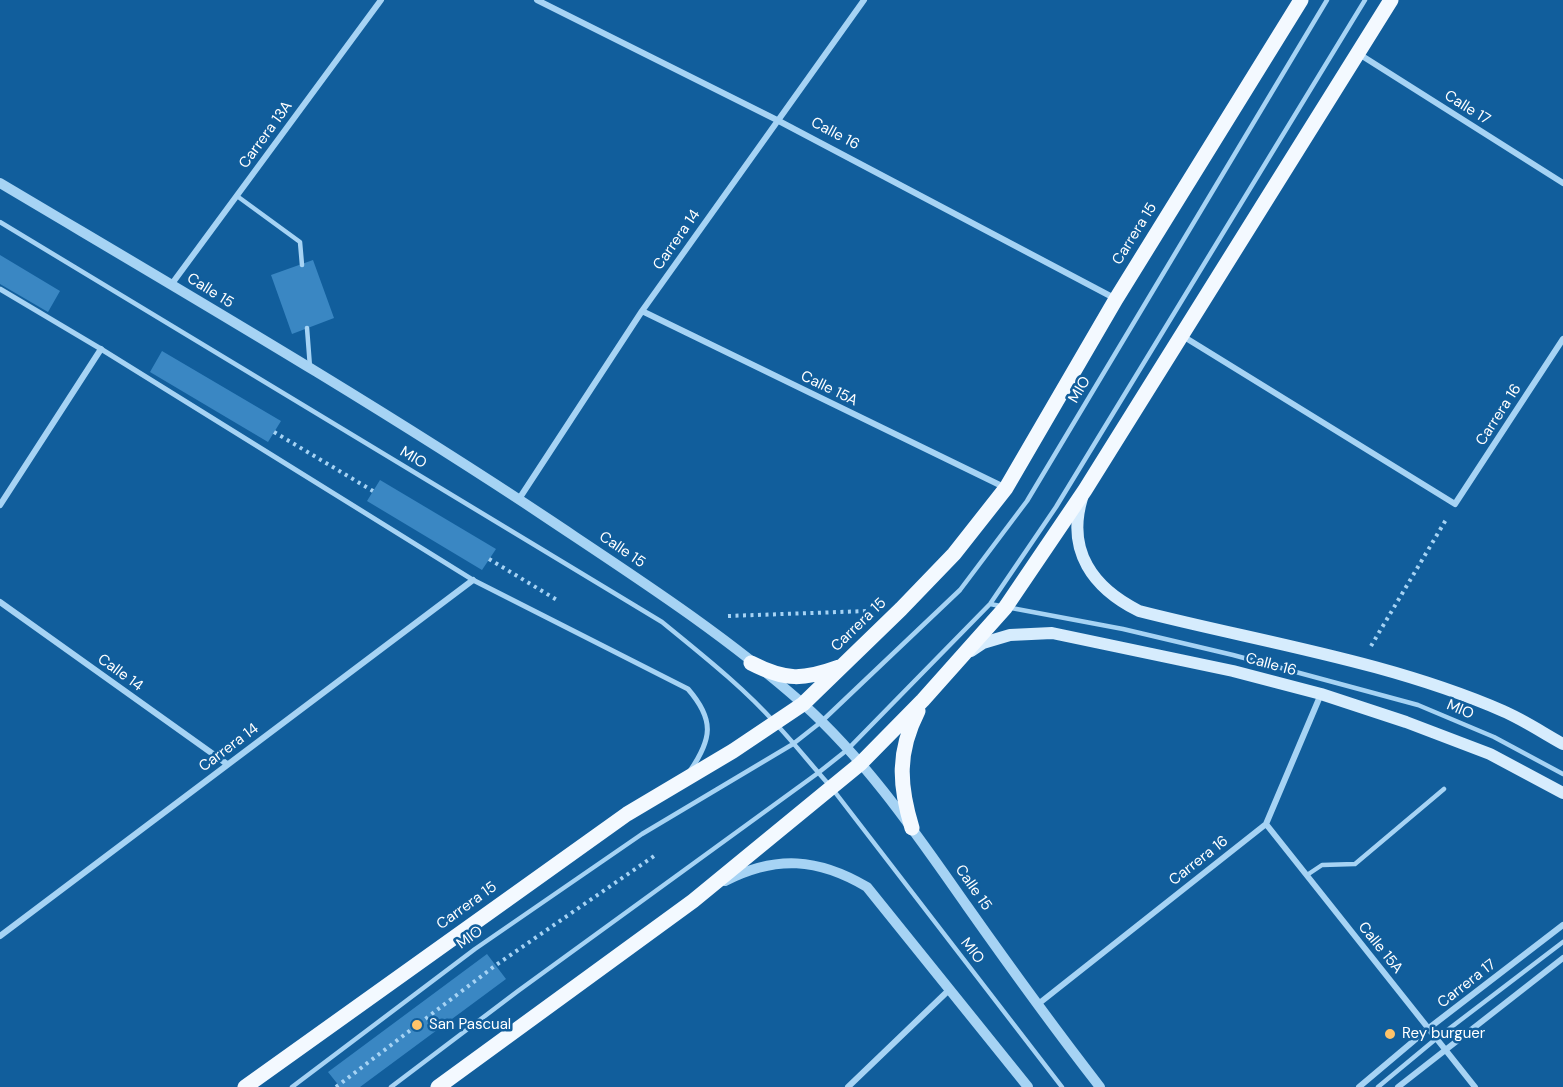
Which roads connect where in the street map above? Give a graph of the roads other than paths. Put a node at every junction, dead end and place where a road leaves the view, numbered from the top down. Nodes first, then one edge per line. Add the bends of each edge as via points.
1 (381, 0) edge
2 (537, 0) edge
3 (864, 0) edge
4 (1301, 0) edge
5 (1327, 0) edge
6 (1365, 0) edge
7 (1391, 0) edge
8 (1359, 53) junction
9 (777, 120) junction
10 (0, 183) edge
11 (1563, 183) edge
12 (237, 196) junction
13 (0, 222) edge
14 (302, 265) dead end
15 (171, 285) junction
16 (0, 289) edge
17 (1116, 299) junction
18 (642, 311) junction
19 (307, 328) dead end
20 (1179, 334) junction
21 (1563, 339) edge
22 (101, 349) junction
23 (310, 369) junction
24 (1006, 488) junction
25 (1084, 490) junction
26 (519, 499) junction
27 (0, 505) edge
28 (473, 580) junction
29 (0, 602) edge
30 (990, 604) junction
31 (1005, 608) junction
32 (960, 658) junction
33 (751, 663) junction
34 (842, 666) junction
35 (1321, 694) junction
36 (923, 700) junction
37 (803, 704) junction
38 (821, 722) junction
39 (776, 723) junction
40 (793, 744) junction
41 (1563, 744) edge
42 (847, 750) junction
43 (227, 764) junction
44 (860, 764) junction
45 (818, 773) junction
46 (1563, 774) edge
47 (683, 782) junction
48 (831, 787) junction
49 (1444, 789) dead end
50 (1563, 793) edge
51 (1266, 824) junction
52 (912, 828) junction
53 (1307, 875) junction
54 (706, 891) junction
55 (1563, 925) edge
56 (0, 936) edge
57 (1563, 942) edge
58 (1563, 958) edge
59 (950, 989) junction
60 (1037, 1005) junction
61 (1429, 1028) junction
62 (1437, 1038) junction
63 (1445, 1048) junction
64 (245, 1087) edge
65 (292, 1087) edge
66 (391, 1087) edge
67 (438, 1087) edge
68 (848, 1087) edge
69 (1028, 1087) edge
70 (1062, 1087) edge
71 (1100, 1087) edge
72 (1359, 1087) edge
73 (1378, 1087) edge
74 (1398, 1087) edge
75 (1475, 1087) edge

1 - 12 street, Carrera 13A
2 - 9 street, Calle 16
3 - 9 street, Carrera 14
4 - 17 main road, Carrera 15
5 - 38 lane, MIO via 1027,501 960,590
6 - 30 lane via 1056,507
7 - 8 main road
8 - 11 street, Calle 17
8 - 20 main road
9 - 17 street, Calle 16
9 - 18 street, Carrera 14
10 - 15 street, Calle 15
12 - 14 lane via 300,242
12 - 15 street, Carrera 13A
13 - 39 lane, MIO via 662,622
15 - 23 street, Calle 15
16 - 22 street
17 - 24 main road, Carrera 15
18 - 24 street, Calle 15A
18 - 26 street, Carrera 14
19 - 23 lane
20 - 21 street, Carrera 16 via 1455,504
20 - 25 main road
22 - 27 street
22 - 28 street
23 - 26 street, Calle 15
24 - 34 main road, Carrera 15 via 954,554
25 - 31 main road
25 - 41 main road, Calle 16 via 1079,509 1080,552 1102,588 1117,601 1139,611 1368,666 1425,684 1503,711
26 - 33 street, Calle 15 via 696,617
28 - 43 street, Carrera 14
28 - 47 street via 688,689 700,703 708,734 703,752
29 - 43 street, Calle 14
30 - 31 lane, MIO
30 - 42 lane
31 - 32 main road
31 - 46 lane, MIO via 1124,629 1418,705 1494,737
32 - 35 main road, Calle 16 via 983,643 1010,635 1052,633
32 - 36 main road
33 - 34 main road via 787,677 807,678
33 - 37 street, Calle 15
34 - 37 main road, Carrera 15
35 - 50 main road, Calle 16 via 1490,754
35 - 51 street, Carrera 16
36 - 44 main road
36 - 52 main road via 908,729 902,763 903,796
37 - 38 street, Calle 15
37 - 39 main road, Carrera 15
38 - 40 lane, MIO
38 - 42 street, Calle 15
39 - 40 lane, MIO
39 - 47 main road, Carrera 15
40 - 45 lane, MIO
40 - 65 lane, MIO via 632,840 475,949
42 - 44 street, Calle 15
42 - 45 lane
43 - 56 street, Carrera 14
44 - 48 main road
44 - 52 street, Calle 15
45 - 48 lane, MIO
45 - 66 lane
47 - 64 main road, Carrera 15 via 627,814
48 - 54 main road
48 - 70 lane, MIO
49 - 53 lane via 1355,864 1322,865
51 - 53 street, Calle 15A
51 - 60 street, Carrera 16
52 - 60 street, Calle 15
53 - 61 street, Calle 15A
54 - 59 street via 751,868 780,863 816,865 849,876 867,887
54 - 67 main road
55 - 61 street, Carrera 17
57 - 62 lane
58 - 63 street
59 - 68 street
59 - 69 street
60 - 71 street, Calle 15
61 - 62 street, Calle 15A
61 - 72 street, Carrera 17
62 - 63 street, Calle 15A
62 - 73 lane
63 - 74 street
63 - 75 street, Calle 15A

